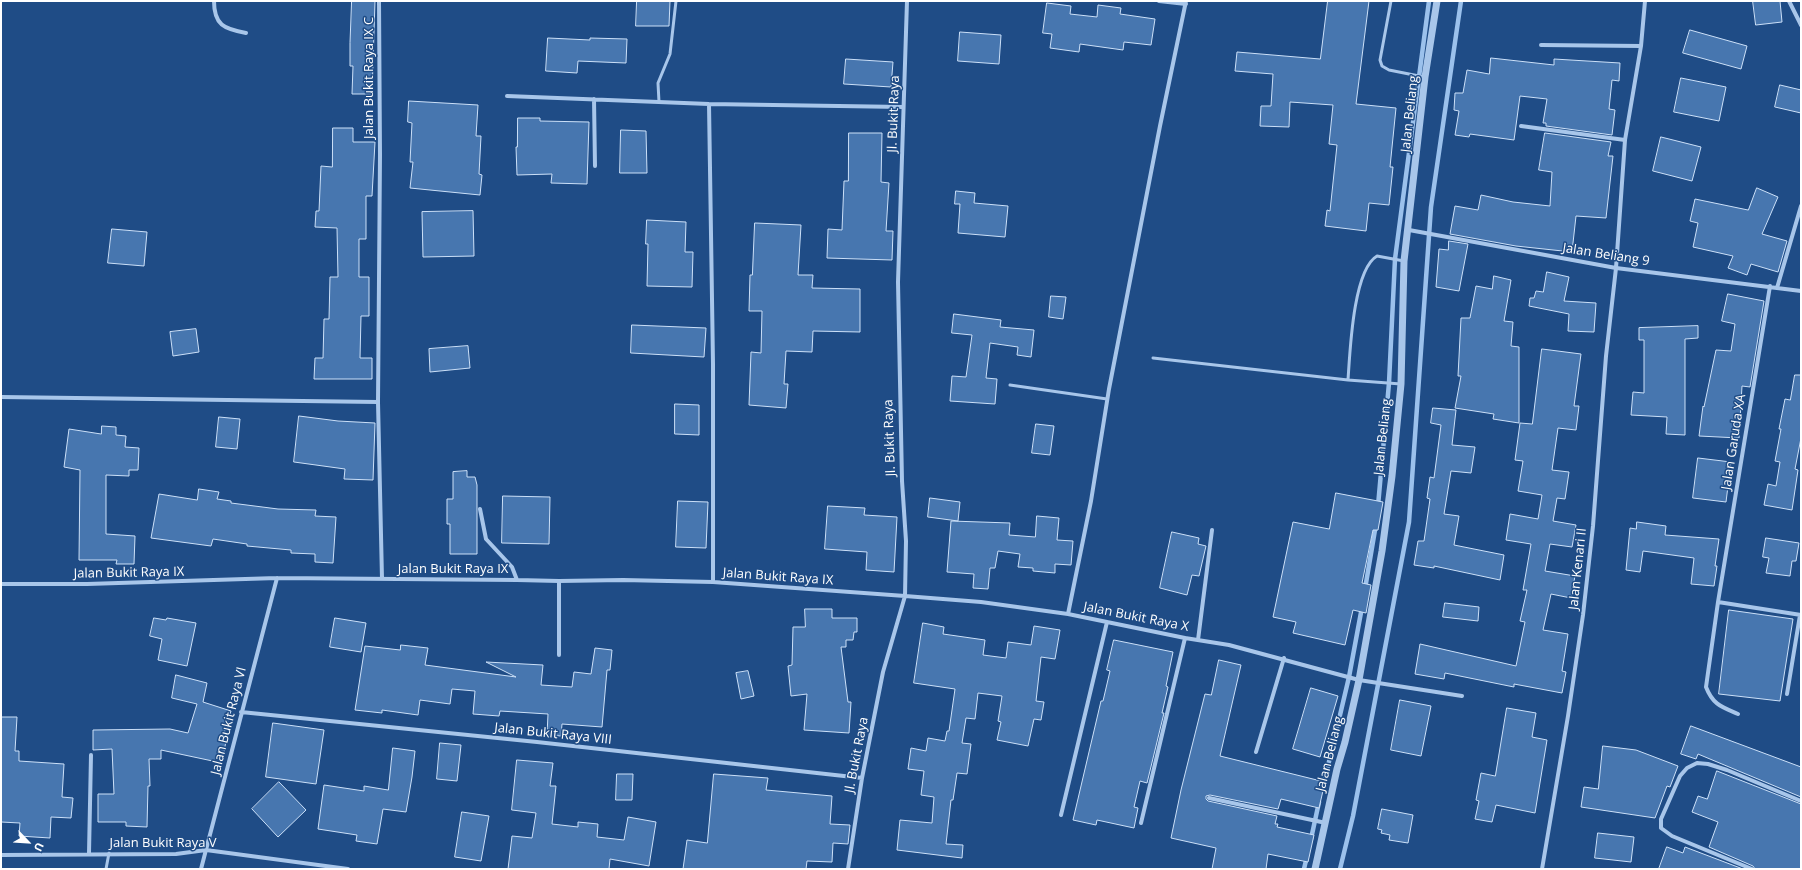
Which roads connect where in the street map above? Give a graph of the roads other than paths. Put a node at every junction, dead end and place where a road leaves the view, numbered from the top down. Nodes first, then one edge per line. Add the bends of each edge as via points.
1 (214, 1) edge
2 (379, 1) edge
3 (676, 1) edge
4 (907, 1) edge
5 (1159, 1) edge
6 (1391, 1) edge
7 (1437, 1) edge
8 (1645, 1) edge
9 (1789, 1) edge
10 (1186, 3) edge
11 (1801, 25) edge
12 (246, 33) dead end
13 (1541, 45) dead end
14 (1640, 46) junction
15 (1426, 77) junction
16 (507, 96) dead end
17 (594, 99) junction
18 (659, 102) junction
19 (708, 104) junction
20 (903, 107) junction
21 (1521, 126) dead end
22 (1625, 140) junction
23 (595, 166) dead end
24 (1801, 206) edge
25 (1409, 230) junction
26 (1404, 261) junction
27 (1616, 268) junction
28 (1770, 286) junction
29 (1777, 288) junction
30 (1801, 291) edge
31 (1153, 358) dead end
32 (1348, 380) junction
33 (1400, 384) junction
34 (1010, 385) dead end
35 (1, 397) edge
36 (1107, 399) junction
37 (378, 402) junction
38 (480, 509) dead end
39 (1212, 530) dead end
40 (277, 578) junction
41 (382, 579) junction
42 (517, 580) junction
43 (560, 582) junction
44 (713, 582) junction
45 (1, 584) edge
46 (905, 596) junction
47 (1718, 602) junction
48 (1068, 614) junction
49 (1800, 615) edge
50 (1107, 622) junction
51 (1185, 638) junction
52 (1198, 640) junction
53 (559, 655) dead end
54 (1284, 658) junction
55 (1359, 680) junction
56 (1787, 694) dead end
57 (1462, 696) dead end
58 (241, 712) junction
59 (1738, 714) dead end
60 (1256, 752) dead end
61 (92, 755) dead end
62 (862, 778) junction
63 (1209, 798) dead end
64 (1801, 801) edge
65 (1061, 815) dead end
66 (1141, 823) dead end
67 (1326, 823) junction
68 (206, 850) junction
69 (89, 853) junction
70 (109, 853) junction
71 (1, 855) edge
72 (106, 869) edge
73 (201, 869) edge
74 (348, 869) edge
75 (848, 869) edge
76 (1315, 869) edge
77 (1542, 869) edge
78 (1752, 869) edge

1 - 12 street via 217,20 222,26
2 - 37 street, Jalan Bukit Raya IX C
3 - 18 lane via 670,54 658,83
4 - 20 street, Jl. Bukit Raya
5 - 10 street
6 - 15 lane via 1380,60 1382,66 1388,70
7 - 15 street, Jalan Beliang
8 - 14 street, Jalan Kenari II
9 - 11 street
10 - 36 street
13 - 14 street
14 - 22 street, Jalan Kenari II
15 - 25 street, Jalan Beliang
16 - 17 street
17 - 18 street
17 - 23 street
18 - 19 street
19 - 20 street
19 - 44 street via 713,364
20 - 46 street, Jl. Bukit Raya via 898,290 901,474 906,541
21 - 22 street
22 - 27 street, Jalan Kenari II
24 - 29 street
25 - 26 street, Jalan Beliang
25 - 27 street, Jalan Beliang 9
26 - 32 lane via 1377,256 1366,268 1357,294
26 - 33 street, Jalan Beliang
27 - 28 street, Jalan Beliang 9
27 - 77 street, Jalan Kenari II via 1583,615
28 - 29 street, Jalan Beliang 9
28 - 47 street, Jalan Garuda XA
29 - 30 street, Jalan Beliang 9
31 - 32 lane
32 - 33 lane
33 - 55 street, Jalan Beliang via 1382,551
34 - 36 lane
35 - 37 street
36 - 48 street via 1091,501
37 - 41 street, Jalan Bukit Raya IX C
38 - 42 street via 486,540 512,567
39 - 52 street
40 - 41 street, Jalan Bukit Raya IX
40 - 45 street, Jalan Bukit Raya IX
40 - 58 street, Jalan Bukit Raya VI
41 - 42 street, Jalan Bukit Raya IX
42 - 43 street, Jalan Bukit Raya IX
43 - 44 street, Jalan Bukit Raya IX
43 - 53 street
44 - 46 street, Jalan Bukit Raya IX
46 - 48 street, Jalan Bukit Raya X via 981,602
46 - 62 street, Jl. Bukit Raya via 883,672
47 - 49 street
47 - 59 street, Jalan Garuda XA via 1706,687 1714,702
48 - 50 street, Jalan Bukit Raya X
49 - 56 street
50 - 51 street, Jalan Bukit Raya X
50 - 65 street
51 - 52 street, Jalan Bukit Raya X
51 - 66 street
52 - 54 street, Jalan Bukit Raya X
54 - 55 street, Jalan Bukit Raya X
54 - 60 street
55 - 57 street, Jalan Bukit Raya X
55 - 67 street, Jalan Beliang
58 - 62 street, Jalan Bukit Raya VIII
58 - 68 street, Jalan Bukit Raya VI
61 - 69 street
62 - 75 street, Jl. Bukit Raya
63 - 67 street
64 - 78 street via 1708,764 1692,765 1680,776 1660,819 1661,828 1672,836
67 - 76 street, Jalan Beliang
68 - 70 street, Jalan Bukit Raya V via 176,854
68 - 73 street, Jalan Bukit Raya VI
68 - 74 street, Jalan Bukit Raya V
69 - 70 street, Jalan Bukit Raya V
69 - 71 street, Jalan Bukit Raya V
70 - 72 lane

